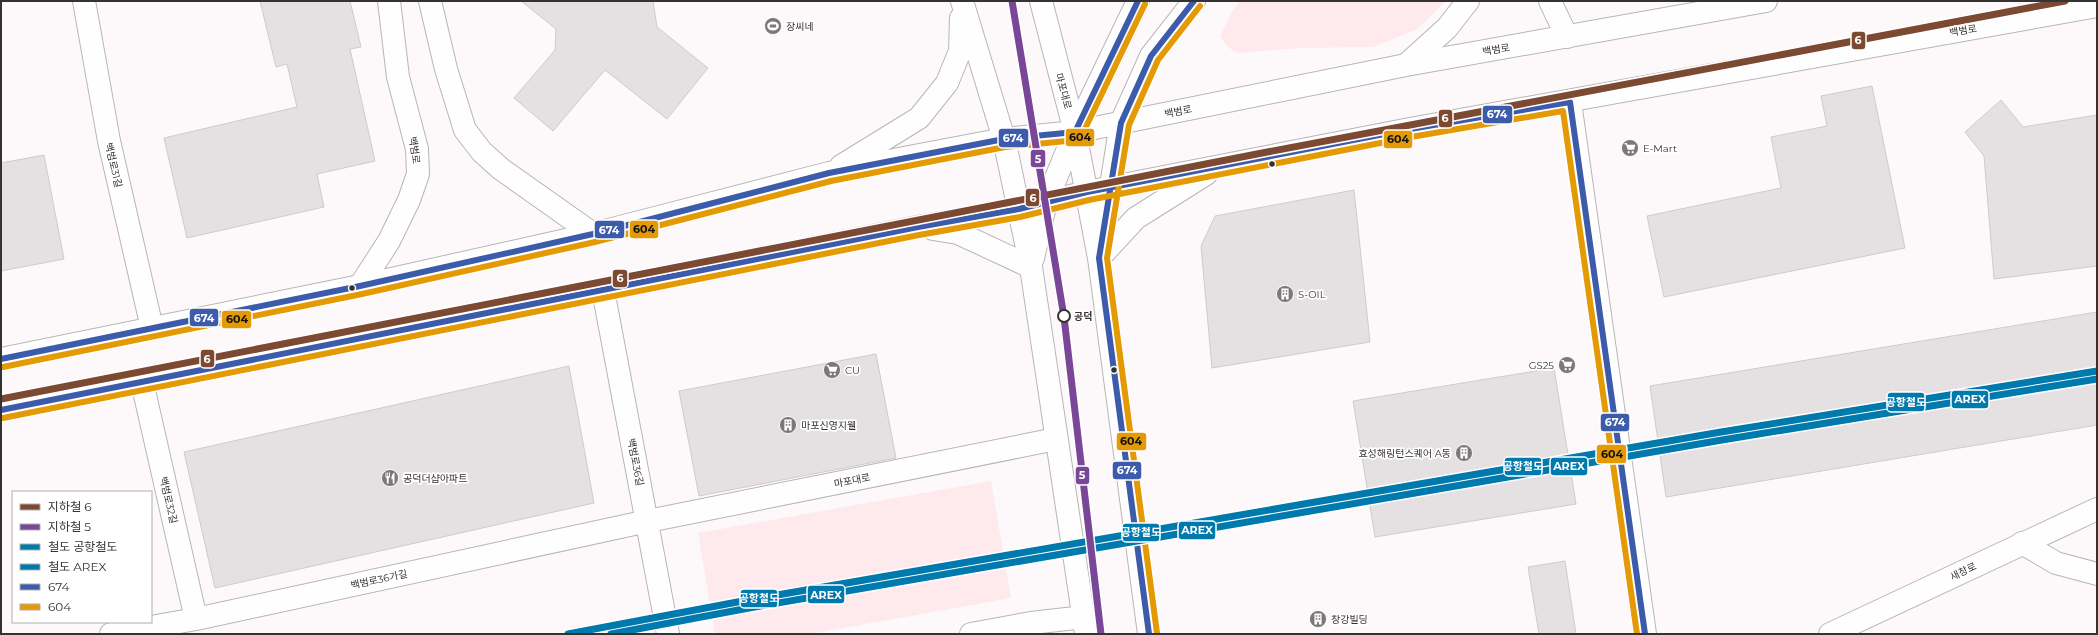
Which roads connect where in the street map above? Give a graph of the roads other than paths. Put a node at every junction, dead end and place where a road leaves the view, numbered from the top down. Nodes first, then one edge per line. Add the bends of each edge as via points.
1 (84, 1) edge
2 (389, 1) edge
3 (430, 1) edge
4 (962, 1) edge
5 (1041, 1) edge
6 (1138, 1) edge
7 (1194, 1) edge
8 (1468, 1) edge
9 (1550, 1) edge
10 (1766, 1) edge
11 (2097, 6) edge
12 (1567, 37) junction
13 (1406, 65) junction
14 (1570, 102) junction
15 (1121, 123) junction
16 (1075, 132) junction
17 (1004, 139) junction
18 (1216, 168) junction
19 (830, 173) junction
20 (1111, 188) junction
21 (1087, 192) junction
22 (1046, 202) junction
23 (1020, 209) junction
24 (918, 226) junction
25 (593, 234) junction
26 (1099, 258) junction
27 (1031, 267) junction
28 (360, 286) junction
29 (603, 290) junction
30 (152, 328) junction
31 (1, 359) edge
32 (142, 382) junction
33 (1, 410) edge
34 (1056, 439) junction
35 (2097, 509) edge
36 (648, 521) junction
37 (2022, 543) junction
38 (2097, 574) edge
39 (196, 619) junction
40 (1085, 625) edge
41 (1856, 628) edge
42 (111, 634) edge
43 (668, 634) edge
44 (971, 634) edge
45 (1149, 634) edge
46 (1645, 634) edge
47 (1830, 634) edge

1 - 30 main road, 백범로31길 via 109,141
2 - 28 main road, 백범로 via 398,77 417,149 418,174 409,200 389,241
3 - 25 main road via 446,69 465,130 482,152 501,169
4 - 17 main road
4 - 19 main road via 960,51 947,83 919,118
5 - 16 main road, 마포대로
6 - 16 main road
7 - 15 main road via 1151,56
8 - 13 main road via 1447,28
9 - 12 main road
10 - 12 main road, 백범로
11 - 14 main road, 백범로
12 - 13 main road, 백범로
13 - 15 main road, 백범로
14 - 18 main road, 백범로 via 1410,129
14 - 46 main road
15 - 16 main road, 백범로
15 - 20 main road
16 - 17 main road, 백범로
16 - 21 main road, 마포대로
16 - 22 main road
17 - 19 main road, 백범로
17 - 23 main road
18 - 20 main road, 백범로
18 - 26 main road via 1136,218
19 - 25 main road, 백범로
20 - 21 main road, 백범로
20 - 26 main road
21 - 22 main road, 백범로
21 - 26 main road, 마포대로
22 - 23 main road, 백범로
22 - 27 main road
23 - 24 main road, 백범로
23 - 27 main road
24 - 27 main road via 958,233
24 - 29 main road, 백범로
25 - 28 main road, 백범로
26 - 45 main road, 마포대로
27 - 34 main road
28 - 30 main road, 백범로
29 - 32 main road, 백범로
29 - 36 main road, 백범로36길
30 - 31 main road, 백범로
32 - 33 main road, 백범로
32 - 39 main road, 백범로32길
34 - 36 main road, 마포대로
34 - 40 main road
35 - 37 main road, 새창로
36 - 39 main road, 백범로36가길
36 - 43 main road, 백범로36길
37 - 38 main road via 2056,563
37 - 41 main road, 새창로
39 - 42 main road, 백범로36가길
40 - 44 main road via 1031,623
41 - 47 main road, 새창로

